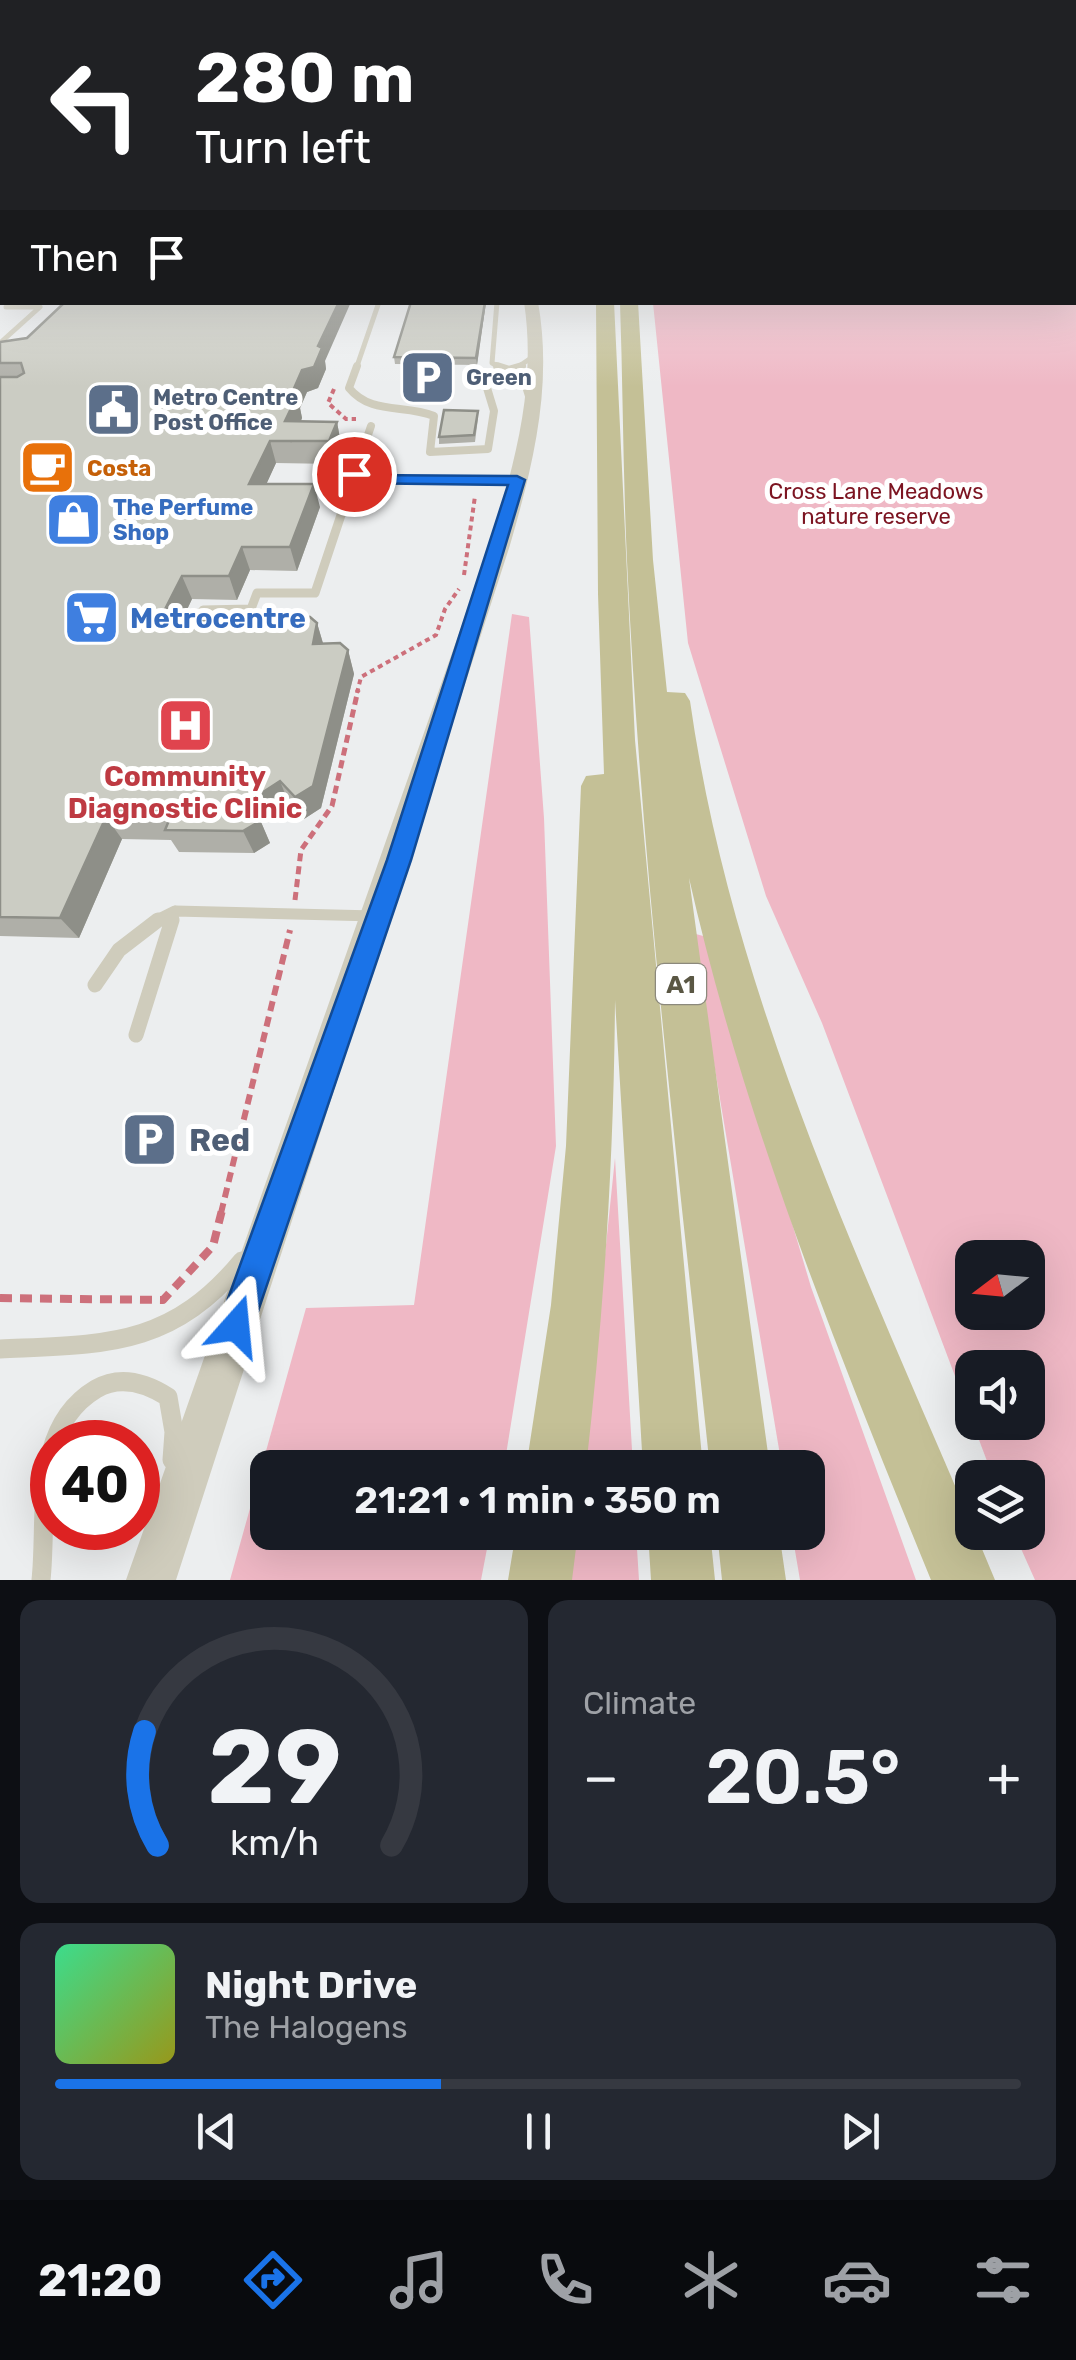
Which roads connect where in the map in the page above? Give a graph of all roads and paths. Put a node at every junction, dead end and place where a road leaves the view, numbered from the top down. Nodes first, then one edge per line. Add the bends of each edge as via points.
1 (378, 305) edge
2 (497, 305) edge
3 (531, 305) edge
4 (606, 305) edge
5 (629, 305) edge
6 (6, 307) edge
7 (0, 343) edge
8 (540, 348) junction
9 (491, 358) junction
10 (488, 382) junction
11 (335, 387) dead end
12 (531, 415) junction
13 (368, 422) joint
14 (352, 480) junction
15 (517, 480) junction
16 (476, 487) dead end
17 (640, 499) junction
18 (608, 548) junction
19 (194, 627) edge
20 (175, 912) junction
21 (294, 915) junction
22 (379, 916) junction
23 (95, 984) dead end
24 (136, 1036) dead end
25 (272, 1218) junction
26 (0, 1298) edge
27 (0, 1349) edge
28 (558, 1450) edge
29 (673, 1450) edge
30 (738, 1450) edge
31 (544, 1550) edge
32 (680, 1550) edge
33 (750, 1550) edge
34 (157, 1562) edge
35 (41, 1580) edge
36 (540, 1580) edge
37 (682, 1580) edge
38 (754, 1580) edge
39 (963, 1580) edge

1 - 10 lane via 349,384 358,400 434,416 430,452 488,449
2 - 9 lane
3 - 8 street
4 - 18 highway, A1
5 - 17 highway, A1
6 - 7 lane via 40,307
8 - 9 lane via 519,368 496,367
8 - 12 street
9 - 10 lane
10 - 12 lane via 508,376 526,382
11 - 13 path via 328,404 346,418
12 - 15 street
13 - 14 lane
14 - 15 lane
14 - 19 lane via 316,593 257,593 250,609 202,610
15 - 22 street
16 - 21 path via 463,583 444,623 436,635 361,677 332,806 302,850
17 - 30 highway, A1 via 655,734
17 - 39 highway via 661,565 687,788 746,1030 862,1345
18 - 28 highway via 598,678 590,1146
18 - 29 highway, A1 via 623,848
20 - 21 lane
20 - 23 lane via 122,945
20 - 24 lane
21 - 22 lane
21 - 26 path via 213,1246 163,1300
22 - 25 street
25 - 27 lane via 208,1303 181,1322 114,1340
25 - 34 street
31 - 36 highway
32 - 37 highway
33 - 38 highway
34 - 35 lane via 174,1432 168,1397 154,1386 110,1382 66,1410 54,1436

